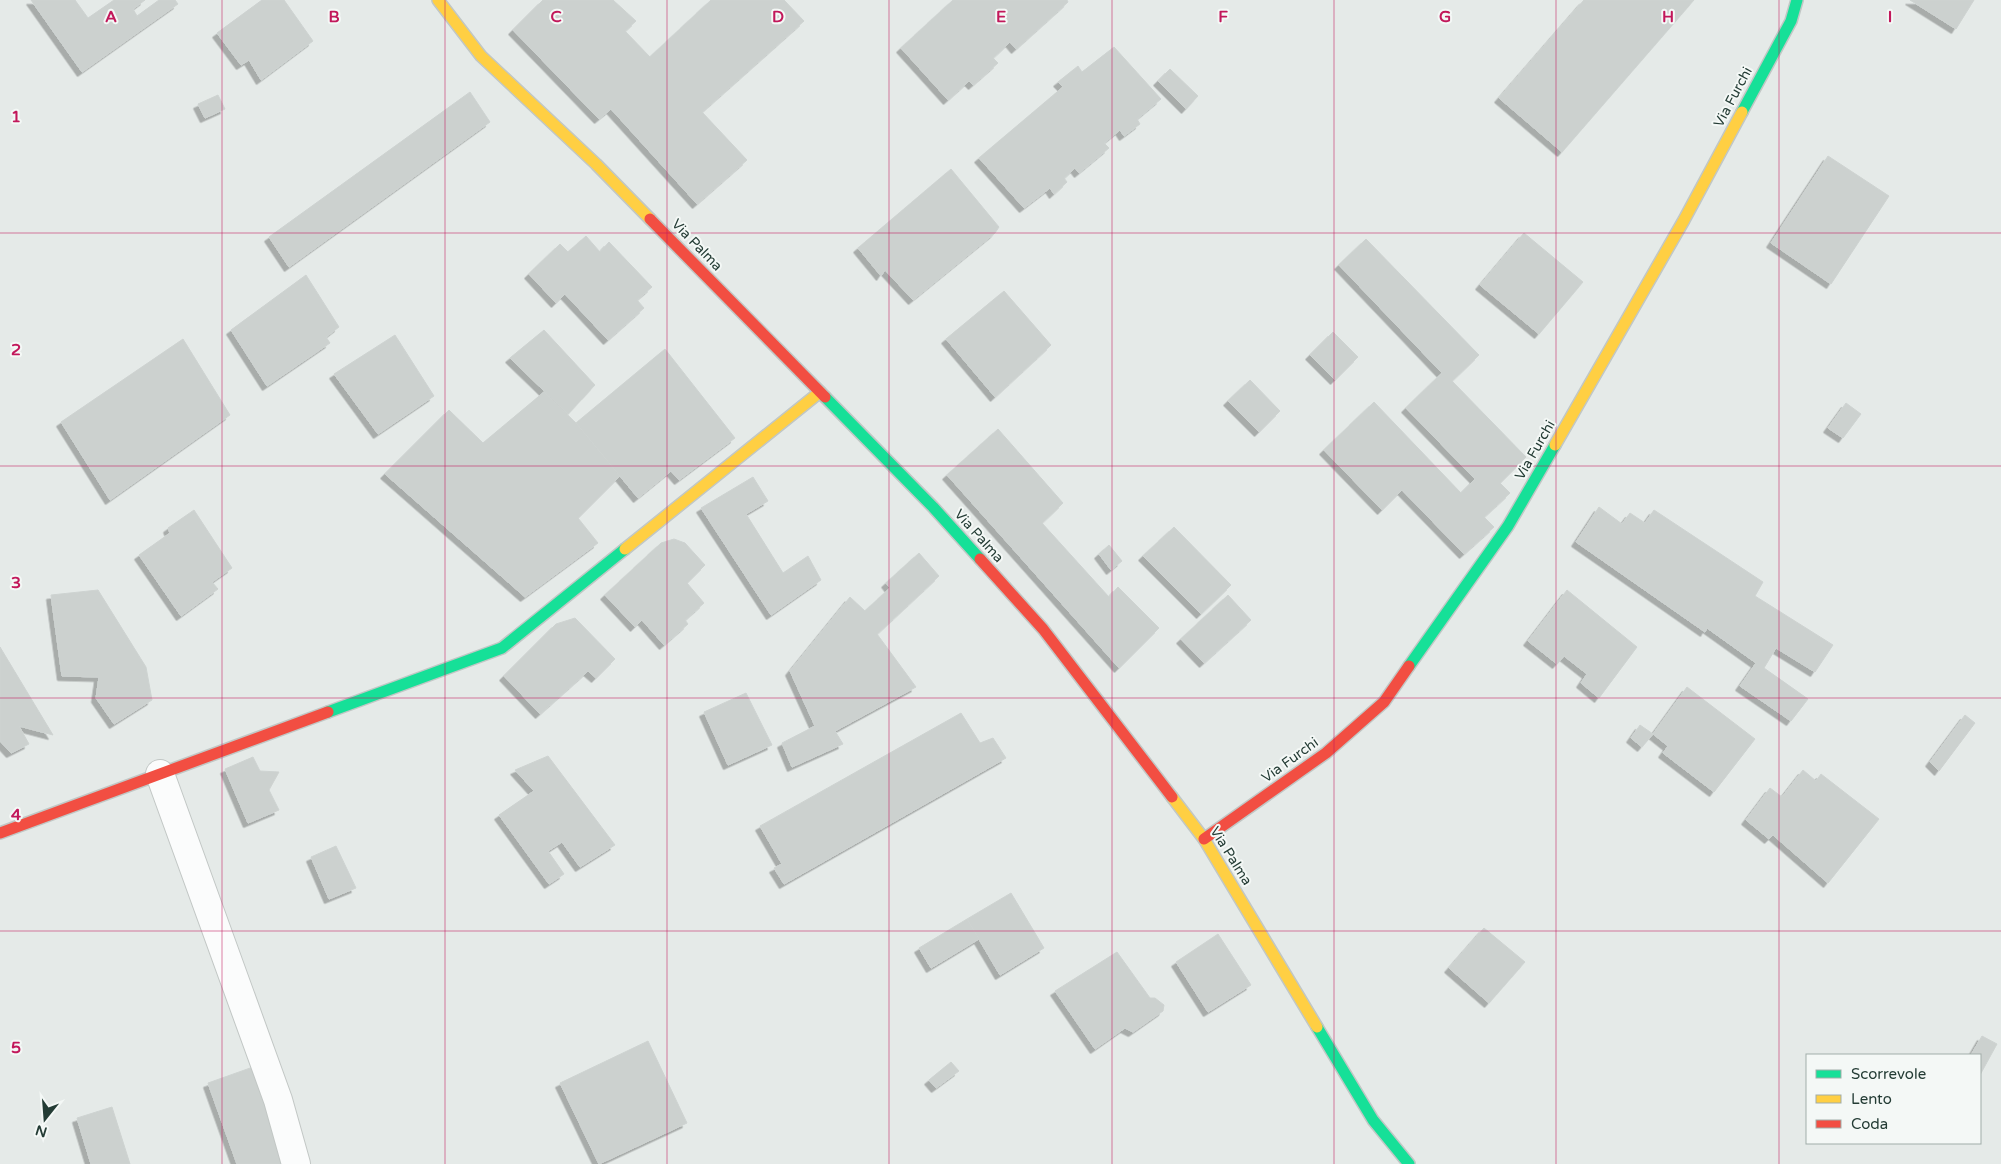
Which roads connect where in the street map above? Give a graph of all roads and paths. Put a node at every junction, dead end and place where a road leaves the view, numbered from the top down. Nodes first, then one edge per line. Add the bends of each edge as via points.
1 (438, 0) edge
2 (1797, 0) edge
3 (820, 392) junction
4 (160, 774) junction
5 (0, 833) edge
6 (1204, 839) junction
7 (296, 1164) edge
8 (1409, 1164) edge

1 - 3 street, Via Palma via 481,56 596,164
2 - 6 street, Via Furchi via 1790,21 1684,220 1503,534 1384,702 1326,753
3 - 4 street via 502,648
3 - 6 street, Via Palma via 933,507 1043,629
4 - 5 street
4 - 7 street via 278,1100
6 - 8 street, Via Palma via 1373,1120

